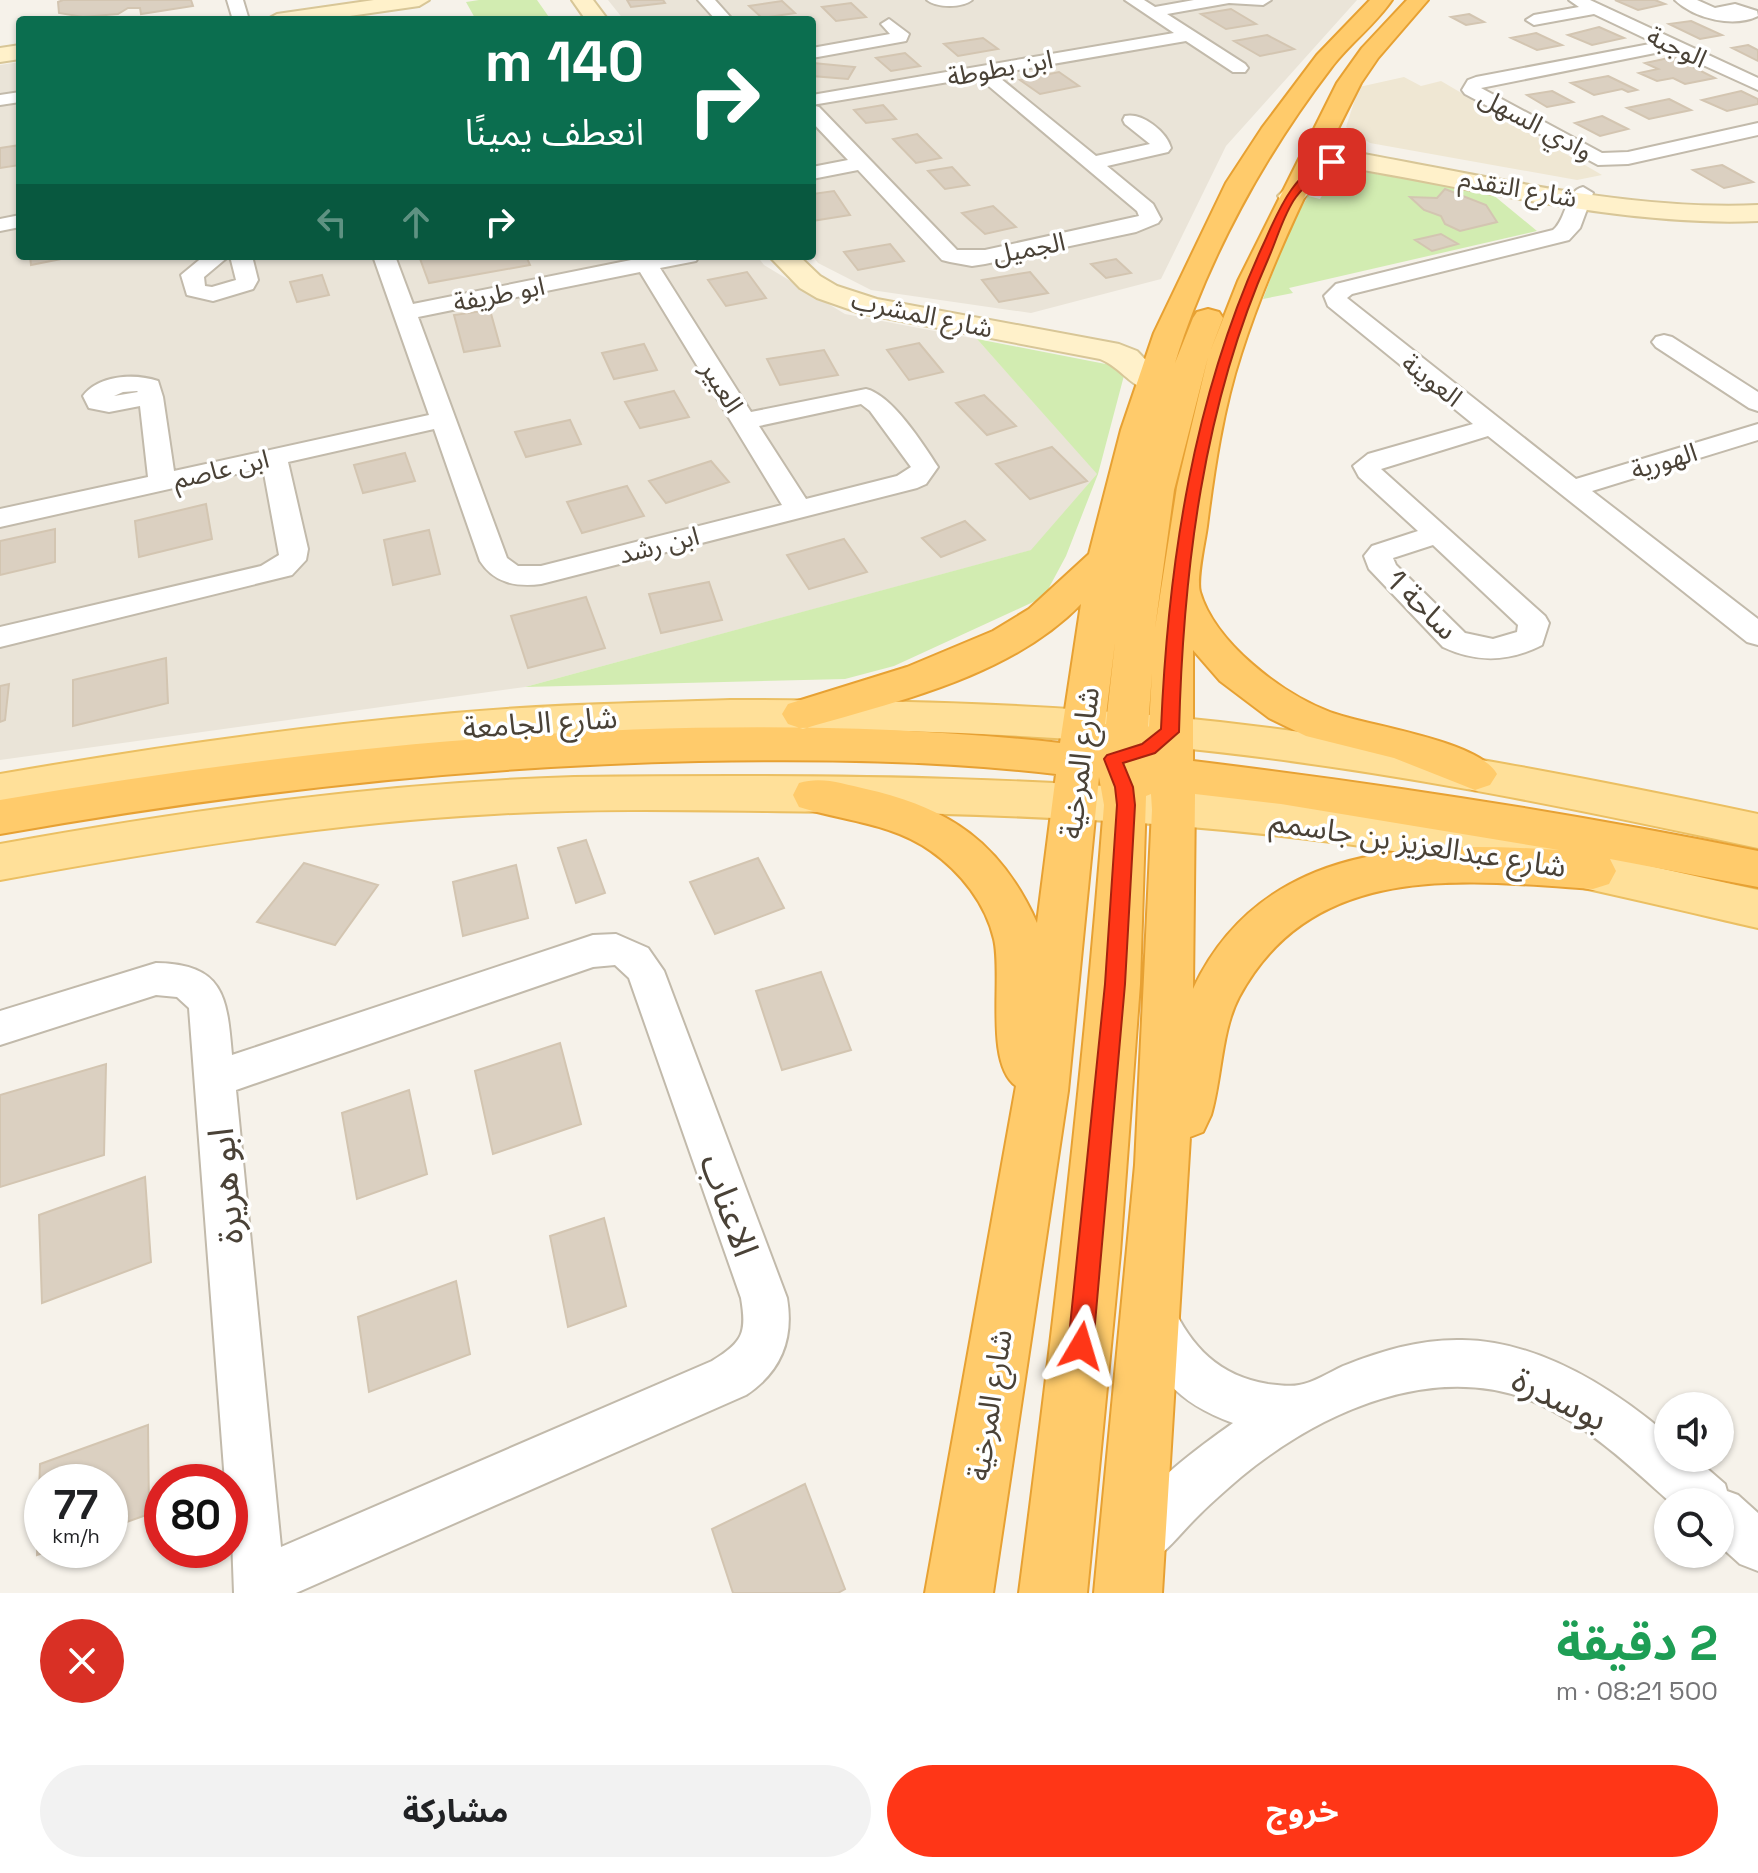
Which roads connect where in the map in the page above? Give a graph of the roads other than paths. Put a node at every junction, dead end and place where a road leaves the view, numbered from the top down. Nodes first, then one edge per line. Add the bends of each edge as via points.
1 (419, 0) edge
2 (706, 0) edge
3 (935, 0) edge
4 (964, 0) edge
5 (1133, 0) edge
6 (1223, 0) edge
7 (1235, 0) edge
8 (1263, 0) edge
9 (1382, 0) edge
10 (1418, 0) edge
11 (1577, 0) edge
12 (1683, 0) edge
13 (1595, 9) junction
14 (1152, 12) junction
15 (1713, 13) dead end
16 (311, 16) edge
17 (721, 16) edge
18 (1534, 20) dead end
19 (889, 24) dead end
20 (1188, 36) junction
21 (1671, 45) junction
22 (816, 52) edge
23 (1239, 68) dead end
24 (981, 71) junction
25 (1758, 85) edge
26 (816, 99) edge
27 (816, 115) edge
28 (1330, 117) junction
29 (1132, 120) dead end
30 (1758, 129) edge
31 (1271, 133) junction
32 (1093, 163) junction
33 (861, 164) junction
34 (816, 172) edge
35 (1291, 196) junction
36 (1582, 196) junction
37 (1758, 202) edge
38 (1758, 213) edge
39 (212, 260) edge
40 (385, 260) edge
41 (667, 260) edge
42 (787, 260) edge
43 (243, 264) edge
44 (646, 264) junction
45 (403, 313) junction
46 (1169, 333) junction
47 (1664, 342) dead end
48 (1075, 344) junction
49 (1152, 383) junction
50 (151, 397) dead end
51 (1758, 403) edge
52 (441, 420) junction
53 (744, 421) junction
54 (1492, 427) junction
55 (1758, 432) edge
56 (274, 457) junction
57 (162, 482) junction
58 (1570, 489) junction
59 (799, 510) junction
60 (0, 518) edge
61 (1438, 534) junction
62 (1106, 559) junction
63 (1180, 591) junction
64 (1758, 635) edge
65 (0, 637) edge
66 (803, 714) junction
67 (1126, 766) junction
68 (1475, 774) junction
69 (0, 790) edge
70 (815, 795) junction
71 (0, 817) edge
72 (1758, 831) edge
73 (0, 862) edge
74 (1758, 869) edge
75 (1593, 871) junction
76 (1758, 909) edge
77 (0, 1028) edge
78 (215, 1079) junction
79 (1042, 1091) junction
80 (1162, 1165) junction
81 (1151, 1305) junction
82 (1299, 1409) junction
83 (1690, 1488) edge
84 (1734, 1525) edge
85 (1758, 1546) edge
86 (1130, 1572) edge
87 (259, 1588) edge
88 (959, 1593) edge
89 (1053, 1593) edge

1 - 16 street
2 - 17 street
3 - 4 street
5 - 14 street
6 - 14 street
7 - 8 street
9 - 31 highway, شارع المرخية via 1325,60
10 - 28 highway, شارع المرخية via 1370,53
11 - 13 street, الوجبة
12 - 15 street
13 - 18 street
13 - 21 street, الوجبة
14 - 20 street
19 - 22 street via 900,37
20 - 23 street
20 - 24 street, ابن بطوطة
21 - 25 street, الوجبة
21 - 30 street, وادي السهل via 1482,81 1471,90 1598,159 1616,160
24 - 26 street, ابن بطوطة
24 - 32 street, الجميل
27 - 33 street, الجميل
28 - 35 highway, شارع المرخية
28 - 36 street, شارع التقدم via 1340,139 1357,148
29 - 32 street via 1159,140 1161,148
31 - 46 highway, شارع المرخية via 1239,183
31 - 67 highway via 1276,152 1199,339 1163,463 1141,575
32 - 33 street, الجميل via 1146,208 1151,219 972,259 943,250
33 - 34 street
35 - 36 street, شارع التقدم via 1324,165 1352,160
35 - 63 highway, شارع المرخية via 1224,357 1194,487
36 - 37 street, شارع التقدم via 1680,206
36 - 38 street, شارع التقدم via 1690,214
36 - 54 street, العوينة via 1561,235 1344,289 1335,296 1339,306
39 - 43 street via 195,272 195,290 225,292 245,284
40 - 45 street, ابن رشد
41 - 44 street, ابو طريفة
42 - 48 street, شارع المشرب via 827,292 871,307
44 - 45 street, ابو طريفة
44 - 53 street, العبير
45 - 52 street, ابن رشد
46 - 48 street, شارع المشرب via 1142,342
46 - 49 highway, شارع المرخية
47 - 51 street
48 - 49 street, شارع المشرب via 1126,358
49 - 62 highway, شارع المرخية
50 - 57 street
52 - 56 street, ابن عاصم
52 - 59 street, ابن رشد via 494,561 512,575 541,575
53 - 59 street, العبير
53 - 59 street, ابن رشد via 866,396 925,467 907,482
54 - 58 street, العوينة
54 - 61 street, ساحة 1 via 1366,466
55 - 58 street, الهورية
56 - 57 street, ابن عاصم
56 - 65 street via 294,549 289,565
57 - 60 street, ابن عاصم
58 - 64 street, العوينة
61 - 61 street, ساحة 1 via 1534,623 1531,638 1499,649 1467,647 1383,569 1378,556 1382,552
62 - 66 highway via 1034,624 1005,640 894,685
62 - 67 highway, شارع المرخية
63 - 67 highway, شارع المرخية via 1173,640
63 - 68 highway via 1211,648 1284,708 1321,725 1404,745
66 - 67 main road, شارع الجامعة via 915,715
66 - 69 main road, شارع الجامعة via 625,717 411,731
67 - 68 main road
67 - 70 main road
67 - 71 highway via 889,746 589,748 265,776
67 - 74 highway via 1662,849
67 - 75 main road, شارع عبدالعزيز بن جاسمم via 1337,826
67 - 79 highway, شارع المرخية
67 - 80 highway, شارع المرخية
67 - 89 highway via 1115,984
68 - 72 main road
70 - 73 main road via 490,797 254,822
70 - 79 highway via 866,803 912,819 948,838 986,874 1009,912 1020,946 1020,1024
75 - 76 main road, شارع عبدالعزيز بن جاسمم
75 - 80 highway via 1467,863 1404,866 1346,879 1295,903 1252,939 1220,985 1199,1040 1189,1100
77 - 78 street, ابو هريرة via 156,979 178,979 202,993 208,1006
78 - 87 street, ابو هريرة
78 - 87 street, الاعناب via 593,951 629,953 645,971 768,1320 758,1356 729,1378
79 - 88 highway, شارع المرخية
80 - 81 highway, شارع المرخية
81 - 82 street, بوسدرة via 1161,1335 1205,1386 1246,1405
81 - 86 highway, شارع المرخية
82 - 83 street, بوسدرة via 1410,1366 1463,1363 1507,1370 1576,1398
82 - 86 street, بوسدرة via 1211,1468
84 - 85 street

